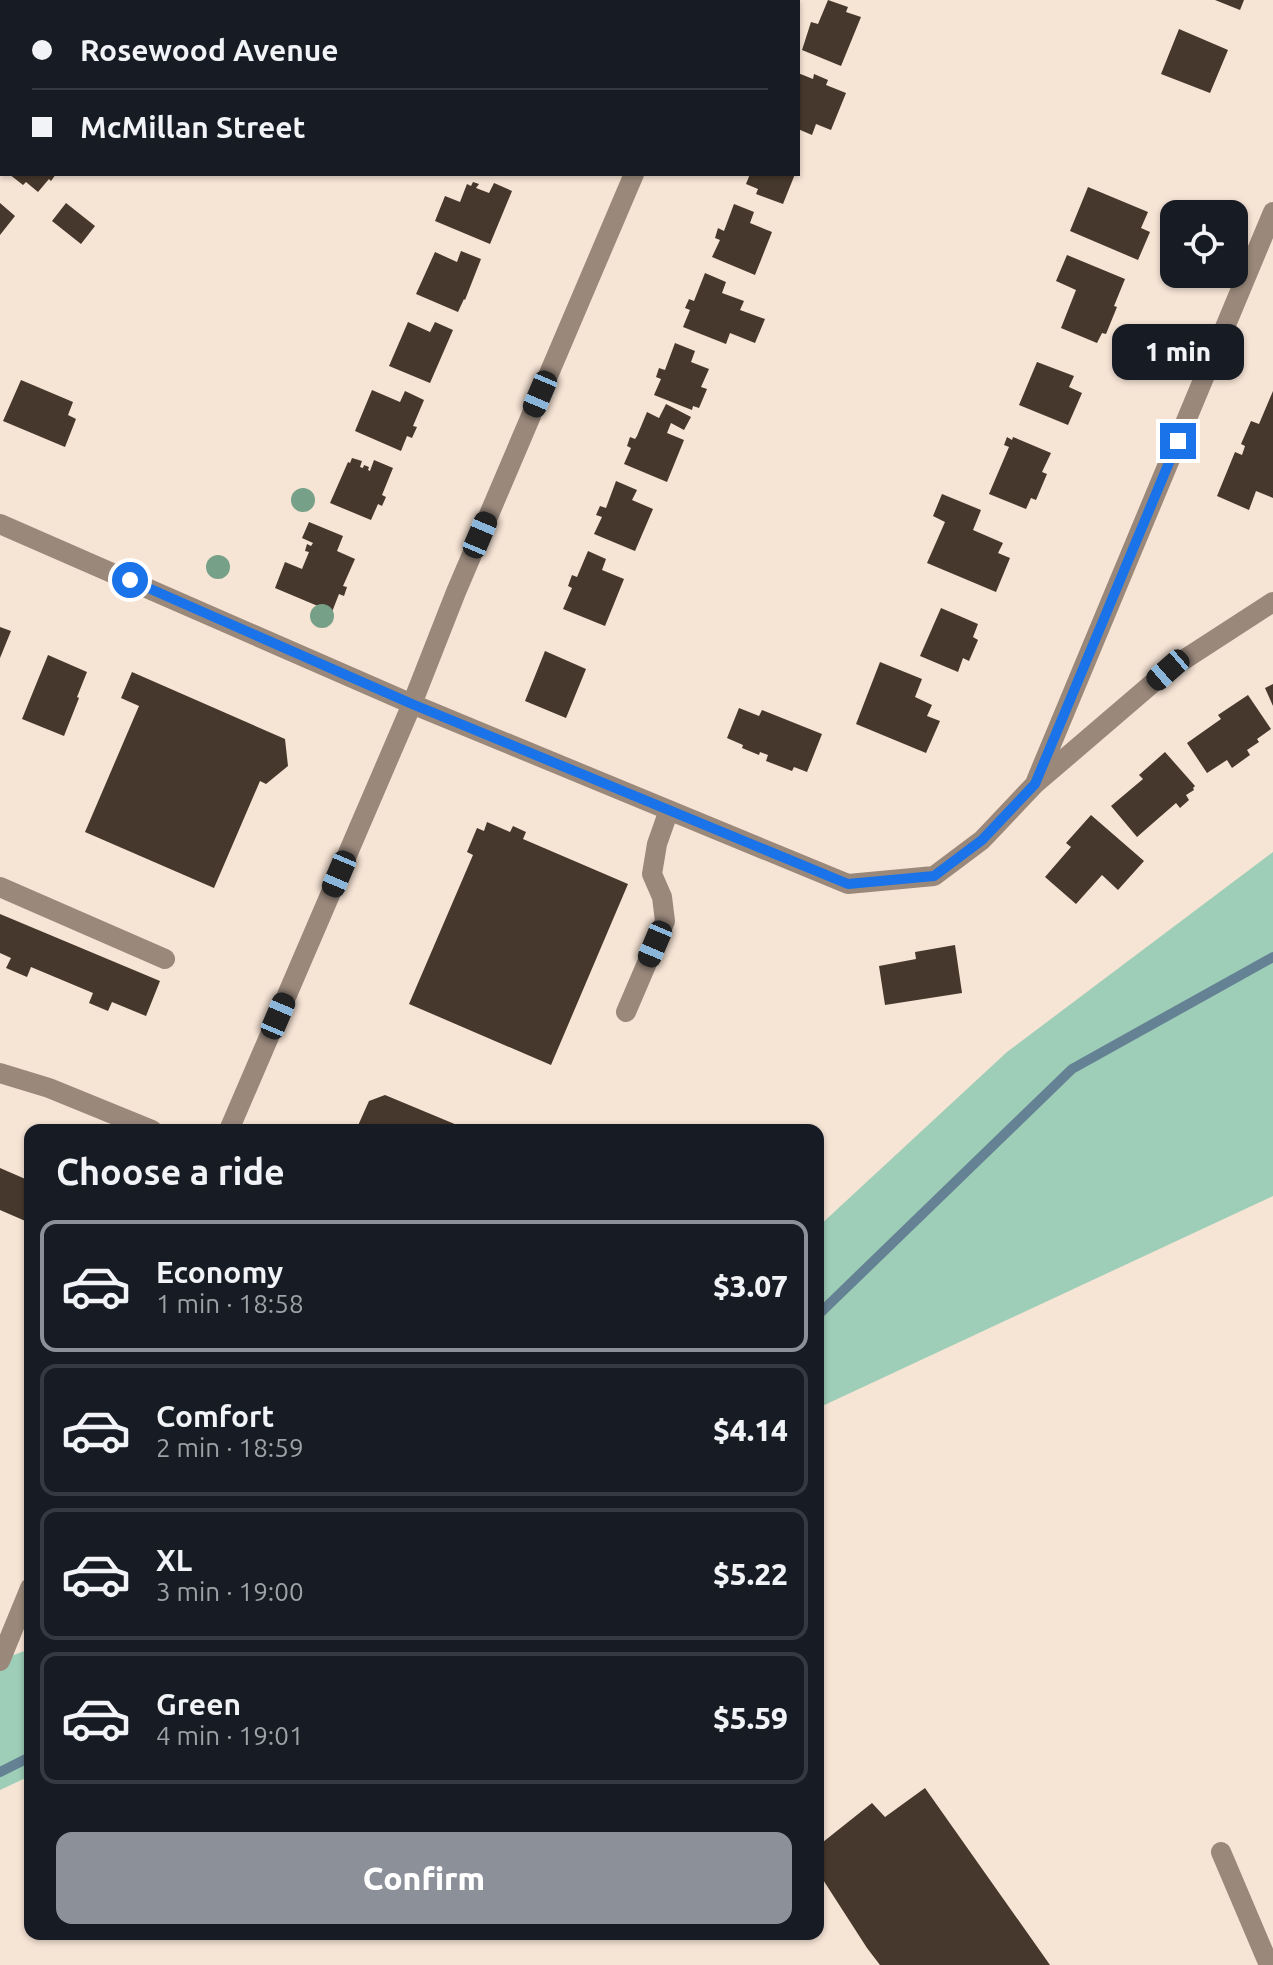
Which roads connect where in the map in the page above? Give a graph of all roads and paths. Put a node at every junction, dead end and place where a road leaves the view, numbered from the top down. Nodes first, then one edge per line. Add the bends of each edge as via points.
1 (633, 176) edge
2 (1273, 212) edge
3 (0, 524) edge
4 (1273, 602) edge
5 (412, 704) junction
6 (1035, 784) junction
7 (669, 810) junction
8 (0, 887) edge
9 (165, 959) dead end
10 (626, 1012) dead end
11 (0, 1073) edge
12 (137, 1124) edge
13 (232, 1124) edge
14 (24, 1603) edge
15 (0, 1661) edge
16 (1221, 1852) dead end
17 (1269, 1965) edge

1 - 5 street
2 - 6 street
3 - 5 street
4 - 6 street via 1168,670
5 - 7 street
5 - 13 street
6 - 7 street via 982,840 934,876 848,884
7 - 10 street via 652,874 665,921
8 - 9 street
11 - 12 street
14 - 15 street
16 - 17 street

